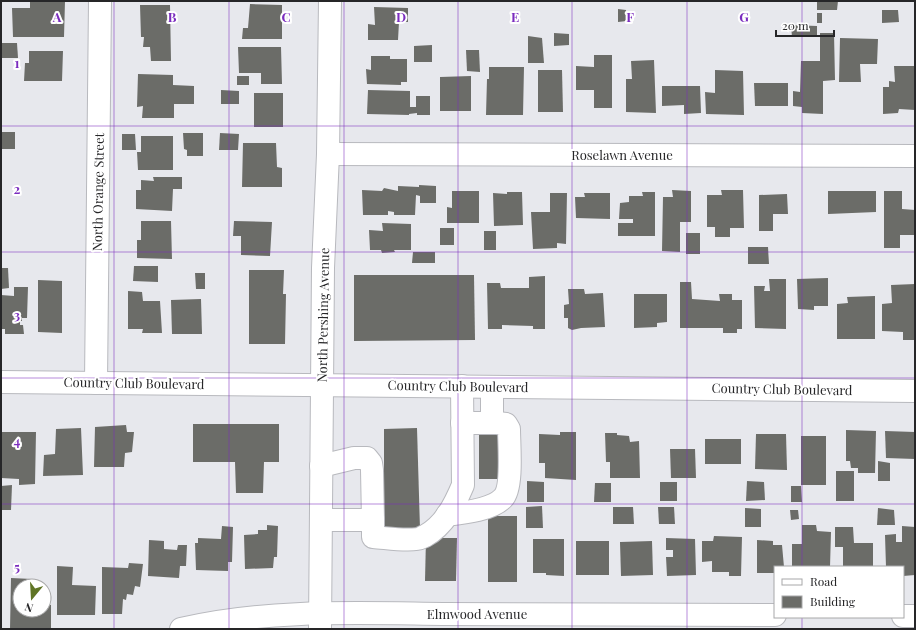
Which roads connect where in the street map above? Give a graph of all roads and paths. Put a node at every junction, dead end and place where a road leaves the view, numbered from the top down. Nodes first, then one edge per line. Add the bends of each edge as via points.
1 (100, 1) edge
2 (330, 1) edge
3 (328, 154) junction
4 (915, 156) edge
5 (1, 382) edge
6 (96, 383) junction
7 (323, 385) junction
8 (462, 386) junction
9 (492, 387) junction
10 (915, 391) edge
11 (462, 423) junction
12 (492, 423) junction
13 (321, 466) junction
14 (448, 515) junction
15 (321, 520) junction
16 (373, 520) junction
17 (774, 615) edge
18 (904, 616) edge
19 (915, 616) edge
20 (320, 621) edge
21 (181, 629) edge

1 - 6 street, North Orange Street
2 - 3 street, North Pershing Avenue
3 - 4 street, Roselawn Avenue
3 - 7 street, North Pershing Avenue via 323,268
5 - 6 street, Country Club Boulevard
6 - 7 street, Country Club Boulevard
7 - 8 street, Country Club Boulevard
7 - 13 street, North Pershing Avenue
8 - 9 street, Country Club Boulevard
8 - 11 street
9 - 10 street, Country Club Boulevard
9 - 12 street
11 - 12 street
11 - 14 street via 463,484
12 - 14 street via 506,424 508,429 507,492 503,498 483,508
13 - 15 street, North Pershing Avenue
13 - 16 street via 354,458 367,458 372,470
14 - 16 street via 432,532 418,539 373,537
15 - 16 street
15 - 20 street, North Pershing Avenue
17 - 20 street, Elmwood Avenue
18 - 19 street
20 - 21 street, Elmwood Avenue via 236,619

